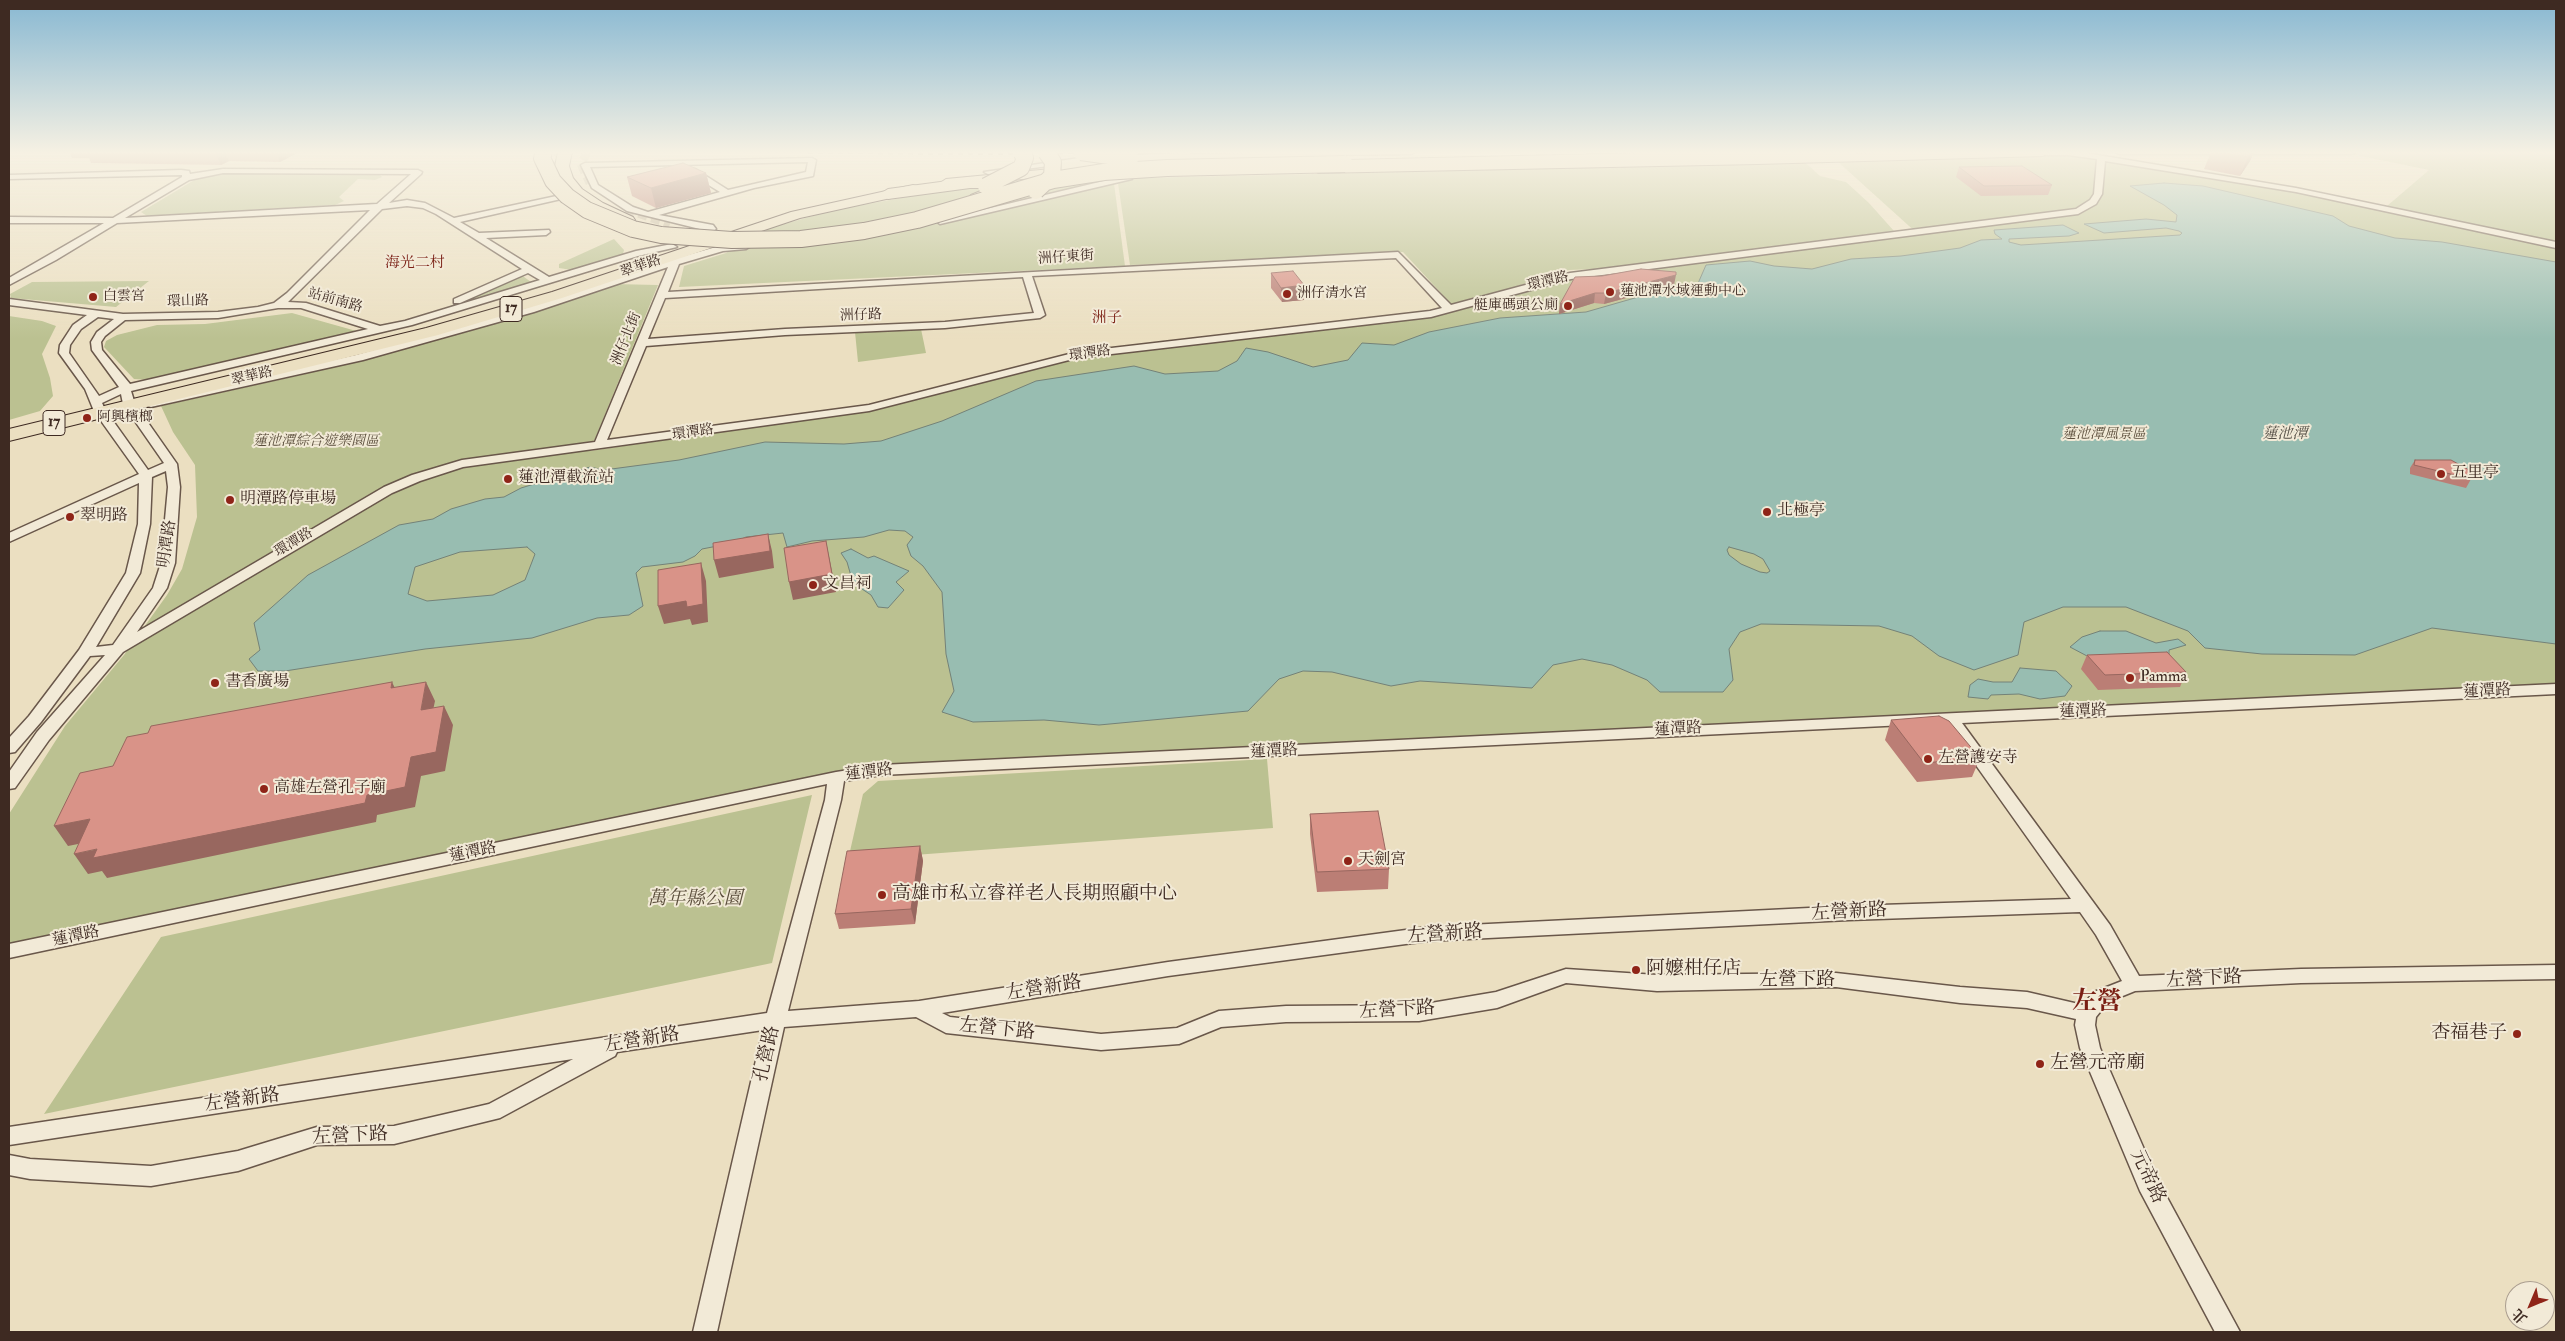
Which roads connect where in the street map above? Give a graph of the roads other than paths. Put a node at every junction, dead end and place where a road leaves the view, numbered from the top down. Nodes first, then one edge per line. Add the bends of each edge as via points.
1 (127, 215) edge
2 (238, 215) edge
3 (372, 215) edge
4 (440, 215) edge
5 (470, 215) edge
6 (598, 215) edge
7 (614, 215) edge
8 (626, 215) edge
9 (636, 215) edge
10 (637, 215) edge
11 (696, 215) edge
12 (772, 215) edge
13 (798, 215) edge
14 (902, 215) edge
15 (920, 215) edge
16 (936, 215) edge
17 (962, 215) edge
18 (979, 215) edge
19 (2050, 215) edge
20 (2412, 215) edge
21 (9, 220) edge
22 (452, 221) junction
23 (115, 222) junction
24 (546, 232) dead end
25 (476, 236) junction
26 (720, 237) junction
27 (663, 238) junction
28 (698, 238) junction
29 (2556, 245) edge
30 (529, 269) junction
31 (1027, 274) junction
32 (548, 281) junction
33 (9, 282) edge
34 (661, 295) junction
35 (9, 302) edge
36 (278, 305) junction
37 (1450, 310) junction
38 (94, 315) junction
39 (123, 316) junction
40 (408, 323) junction
41 (392, 338) junction
42 (640, 343) junction
43 (127, 399) junction
44 (97, 406) junction
45 (9, 426) edge
46 (9, 435) edge
47 (600, 446) junction
48 (171, 464) junction
49 (146, 475) junction
50 (9, 538) edge
51 (118, 649) junction
52 (85, 652) junction
53 (2556, 689) edge
54 (1950, 718) junction
55 (54, 725) junction
56 (25, 730) junction
57 (9, 733) edge
58 (9, 748) edge
59 (836, 777) junction
60 (9, 784) edge
61 (2084, 905) junction
62 (9, 951) edge
63 (2556, 972) edge
64 (2134, 984) junction
65 (919, 1008) junction
66 (2087, 1014) junction
67 (776, 1020) junction
68 (618, 1045) junction
69 (9, 1136) edge
70 (9, 1165) edge
71 (705, 1332) edge
72 (2228, 1332) edge

1 - 23 street
2 - 23 street
3 - 36 street, 站前南路
4 - 22 street
5 - 22 street
6 - 27 highway, bridge
7 - 27 highway
8 - 15 highway, bridge via 649,225 691,233 744,236 816,233
9 - 27 street
10 - 14 highway via 649,220 716,231 755,232 818,229
11 - 27 street
12 - 26 main road, 翠華路 / 17
13 - 26 main road, 翠華路 / 17
16 - 27 highway, bridge via 835,236 755,240
17 - 26 street, 翠華路 via 872,236
18 - 27 highway, bridge via 944,224 853,239 754,245
19 - 37 street, 環潭路 via 1570,276
20 - 29 street
21 - 23 street
22 - 25 street
23 - 33 street
24 - 25 street
25 - 30 street
26 - 27 main road, 翠華路 / 17
26 - 27 street
26 - 27 street via 710,226
26 - 28 highway
27 - 28 highway
27 - 28 main road, 翠華路 / 17
27 - 32 street, 翠華路 via 636,254
27 - 34 street, 洲仔北街
27 - 41 main road, 翠華路 / 17 via 569,282
30 - 32 street
30 - 40 street
31 - 34 street, 洲仔東街
31 - 37 street, 洲仔東街 via 1398,255
31 - 42 street, 洲仔路 via 1040,315 945,325
32 - 40 street, 翠華路
34 - 42 street, 洲仔北街
35 - 38 street, 環山路
36 - 39 street, 環山路 via 226,314
36 - 41 street, 站前南路 via 302,305
37 - 47 street, 環潭路 via 1399,320 1246,334 1077,355 869,408
38 - 39 street, 環山路
38 - 44 street via 77,328 64,349 65,358 90,390
39 - 43 street, 明潭路 via 101,334 96,344 97,350 124,383
40 - 41 street, 翠華路
41 - 43 main road, 翠華路 / 17 via 275,362
42 - 47 street, 洲仔北街
43 - 44 main road, 翠華路 / 17
43 - 48 street, 明潭路
44 - 45 main road, 翠華路 / 17
44 - 46 main road, 翠華路 / 17
44 - 49 street
47 - 51 street, 環潭路 via 462,464 416,478 388,490
48 - 49 street
48 - 51 street, 明潭路 via 174,487 168,564 160,588
49 - 50 street
49 - 52 street, 明潭路 via 144,524 133,573
51 - 52 street, 環潭路
51 - 55 street, 明潭路
52 - 56 street, 明潭路
53 - 54 street, 蓮潭路
54 - 59 street, 蓮潭路 via 881,770
54 - 61 street
55 - 56 street
55 - 60 street, 明潭路
56 - 57 street
56 - 58 street, 明潭路
59 - 62 street, 蓮潭路
59 - 67 street, 孔營路 via 833,800
61 - 64 street via 2103,930
61 - 65 street, 左營新路 via 1428,934 1168,969
63 - 64 street, 左營下路 via 2301,976
64 - 66 street, 左營下路 via 2101,997
65 - 66 street, 左營下路 via 946,1025 1101,1042 1179,1036 1219,1019 1286,1014 1419,1013 1497,1000 1566,976 1657,983 1836,980 2027,1000
65 - 67 street, 左營新路
66 - 72 street, 元帝路 via 2085,1025 2090,1048 2148,1184
67 - 68 street, 左營新路
67 - 71 street, 孔營路
68 - 69 street, 左營新路
68 - 70 street, 左營下路 via 493,1112 394,1135 317,1136 238,1160 151,1176

